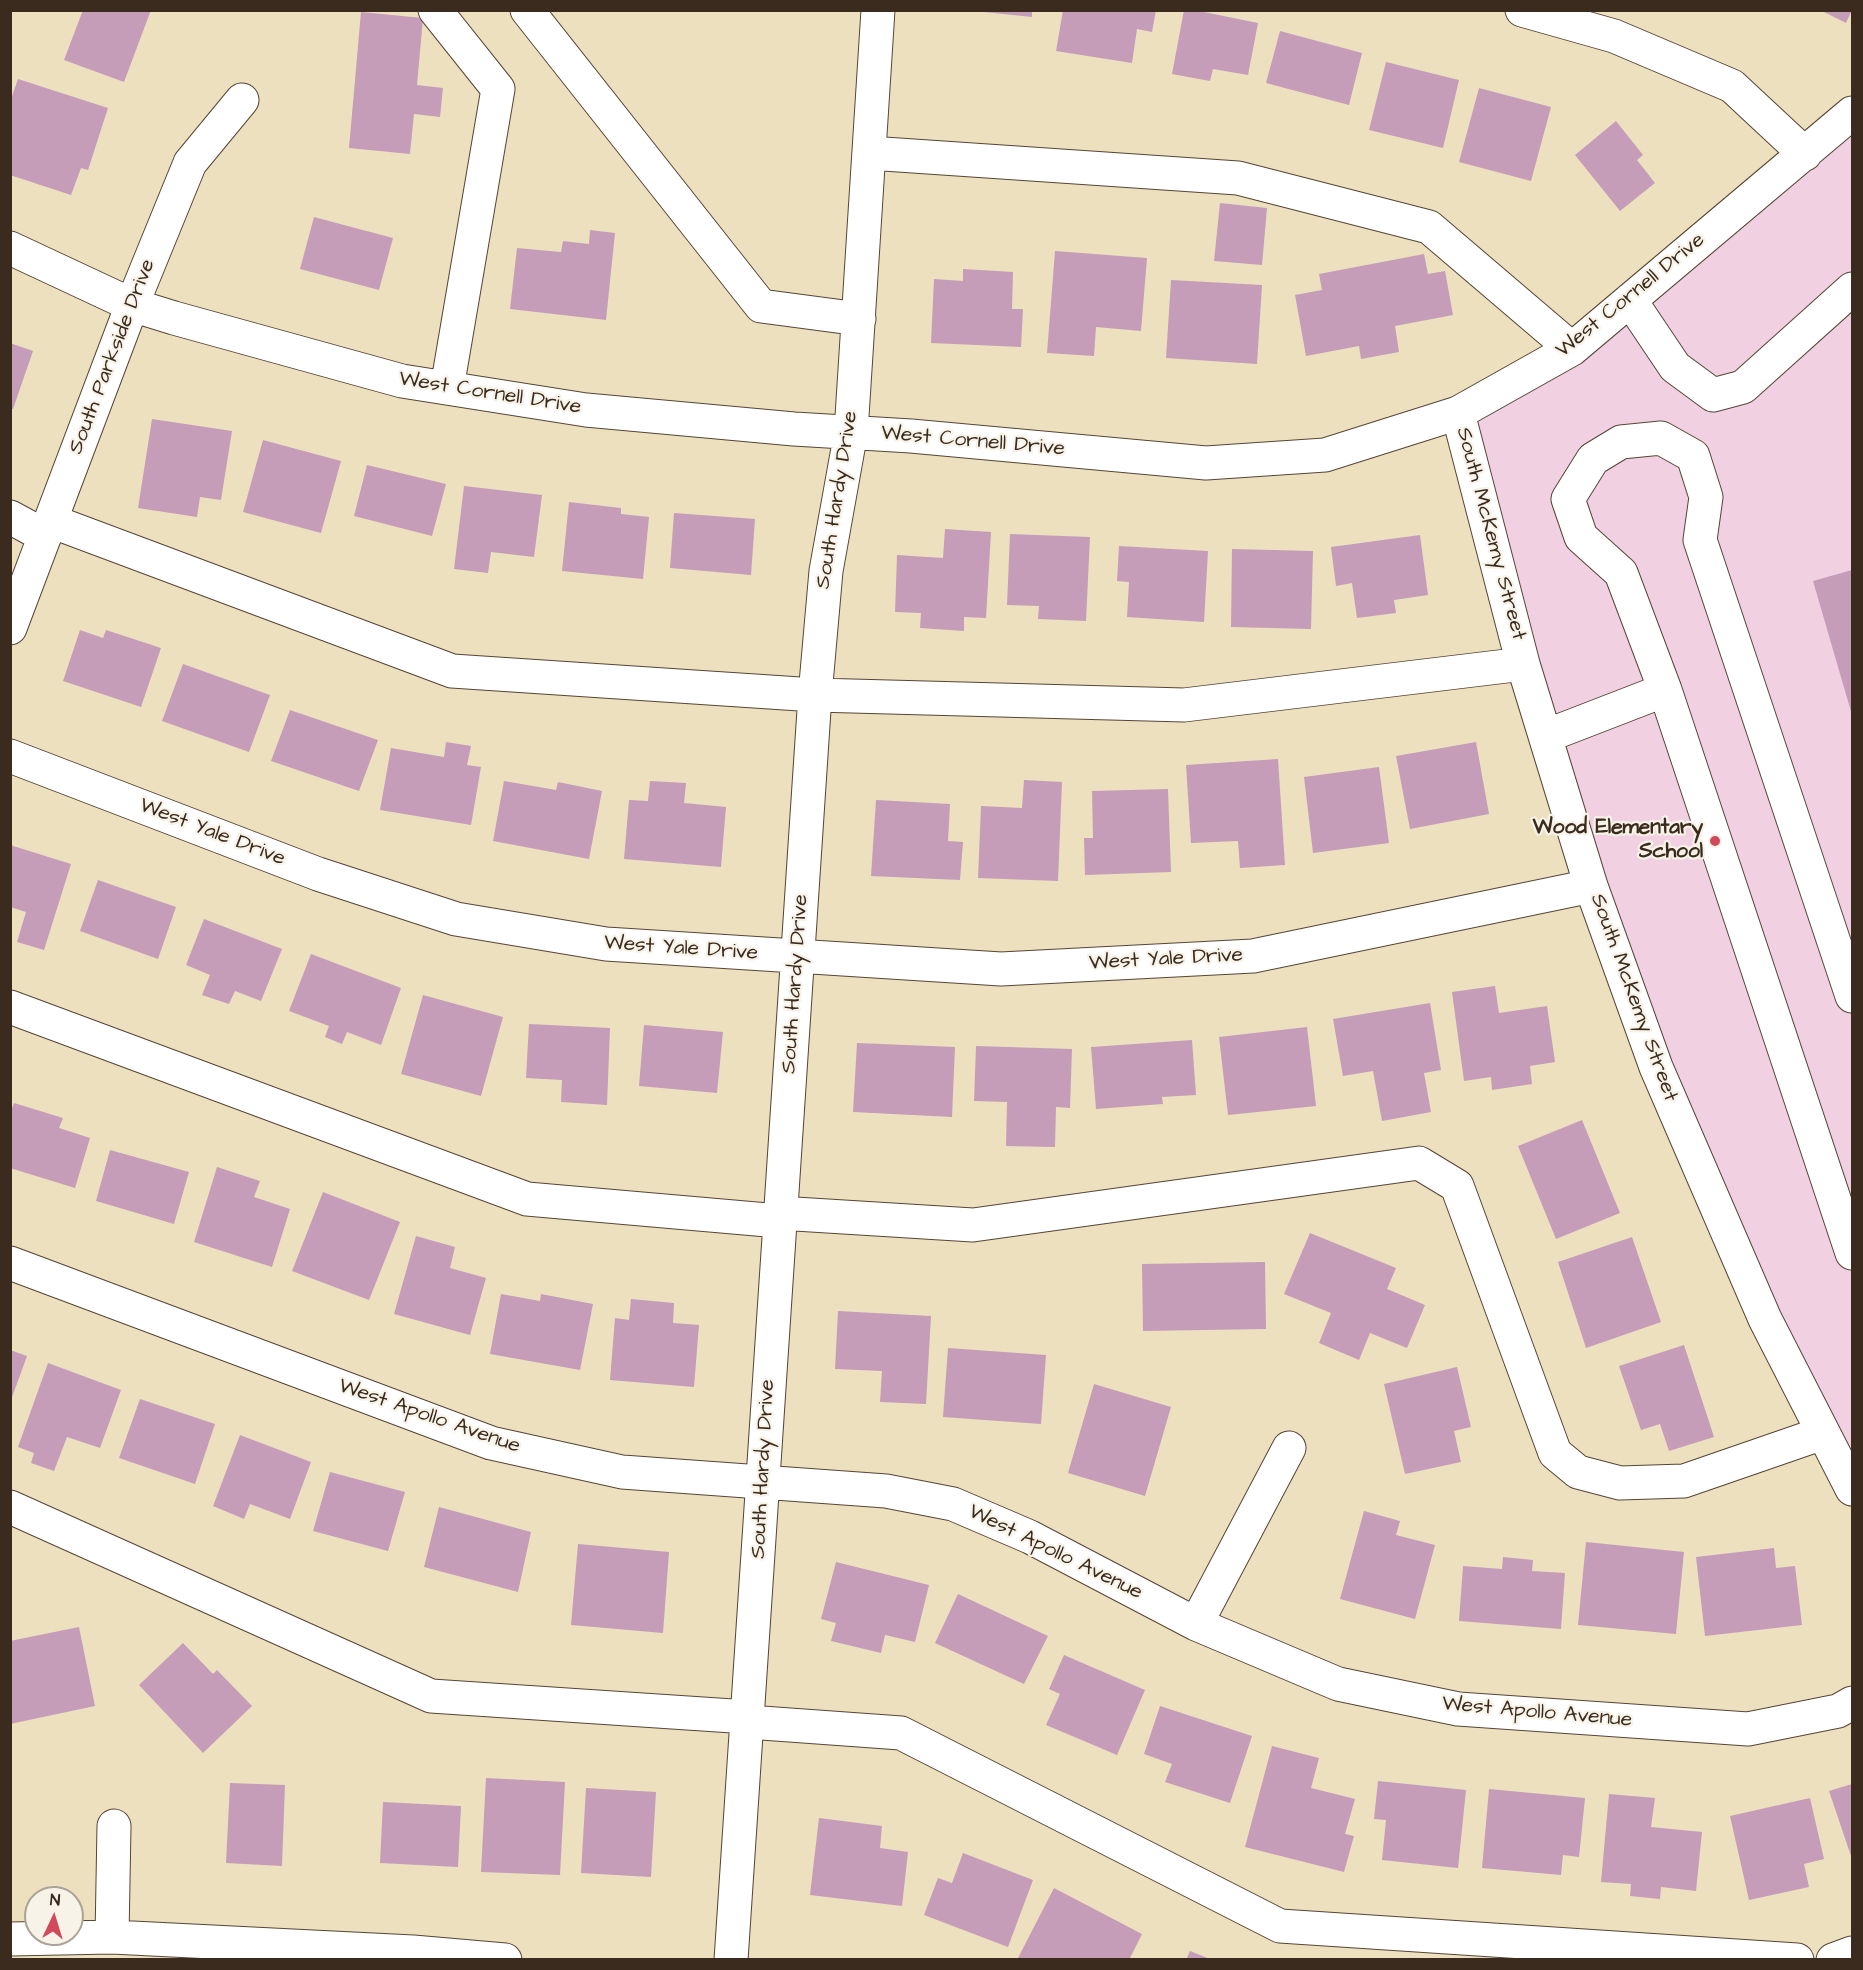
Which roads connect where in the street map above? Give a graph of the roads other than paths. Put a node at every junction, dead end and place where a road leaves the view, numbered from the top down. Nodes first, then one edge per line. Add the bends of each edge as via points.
1 (435, 10) edge
2 (527, 10) edge
3 (878, 10) edge
4 (1522, 10) edge
5 (242, 100) dead end
6 (1852, 113) edge
7 (869, 153) junction
8 (1805, 154) junction
9 (10, 248) edge
10 (1852, 288) edge
11 (1630, 300) junction
12 (132, 306) junction
13 (859, 319) junction
14 (1572, 349) junction
15 (447, 388) junction
16 (1458, 413) junction
17 (851, 432) junction
18 (10, 517) edge
19 (48, 529) junction
20 (10, 628) edge
21 (1523, 664) junction
22 (1665, 690) junction
23 (815, 695) junction
24 (1546, 736) junction
25 (10, 756) edge
26 (1591, 886) junction
27 (798, 957) junction
28 (1852, 996) edge
29 (10, 1007) edge
30 (779, 1217) junction
31 (1852, 1253) edge
32 (10, 1263) edge
33 (1823, 1433) junction
34 (1289, 1448) dead end
35 (764, 1482) junction
36 (1852, 1489) edge
37 (10, 1507) edge
38 (1196, 1624) junction
39 (1852, 1703) edge
40 (748, 1720) junction
41 (114, 1826) dead end
42 (112, 1937) junction
43 (10, 1939) edge
44 (1852, 1953) edge
45 (413, 1956) edge
46 (505, 1959) edge
47 (731, 1959) edge
48 (1797, 1959) edge
49 (1833, 1959) edge

1 - 15 street via 498,89
2 - 13 street via 760,306
3 - 7 street, South Hardy Drive
4 - 8 street via 1614,36 1732,86
5 - 12 street, South Parkside Drive via 190,163
6 - 8 street, West Cornell Drive
7 - 13 street, South Hardy Drive
7 - 14 street via 1238,178 1429,227
8 - 11 street, West Cornell Drive
9 - 12 street, West Cornell Drive
10 - 11 street via 1743,387 1713,394 1675,367
11 - 14 street, West Cornell Drive
12 - 15 street, West Cornell Drive via 402,381
12 - 19 street, South Parkside Drive
13 - 17 street, South Hardy Drive
14 - 16 street, West Cornell Drive
15 - 17 street, West Cornell Drive via 586,411
16 - 17 street, West Cornell Drive via 1325,455 1206,463
16 - 21 street, South McKemy Street
17 - 23 street, South Hardy Drive via 826,571
18 - 19 street
19 - 20 street, South Parkside Drive
19 - 23 street via 452,671
21 - 23 street via 1184,705
21 - 24 street, South McKemy Street
22 - 24 street
22 - 28 street via 1621,573 1581,537 1568,499 1593,459 1621,442 1661,438 1693,456 1706,497 1700,540
22 - 31 street
23 - 27 street, South Hardy Drive
24 - 26 street, South McKemy Street
25 - 27 street, West Yale Drive via 318,874 456,919 606,944
26 - 27 street, West Yale Drive via 1254,956 1001,969
26 - 33 street, South McKemy Street via 1656,1067 1765,1318
27 - 30 street, South Hardy Drive
29 - 30 street via 527,1199
30 - 33 street via 974,1225 1419,1163 1457,1186 1555,1453 1578,1472 1620,1483 1684,1481
30 - 35 street, South Hardy Drive
32 - 35 street, West Apollo Avenue via 491,1443 622,1472
33 - 36 street, South McKemy Street
34 - 38 street
35 - 38 street, West Apollo Avenue via 886,1491 954,1504 1030,1537
35 - 40 street, South Hardy Drive
37 - 40 street via 430,1696
38 - 39 street, West Apollo Avenue via 1338,1684 1458,1709 1748,1730 1838,1711
40 - 47 street, South Hardy Drive
40 - 48 street via 901,1733 1280,1926
41 - 42 street
42 - 43 street
42 - 45 street
44 - 49 street
45 - 46 street

